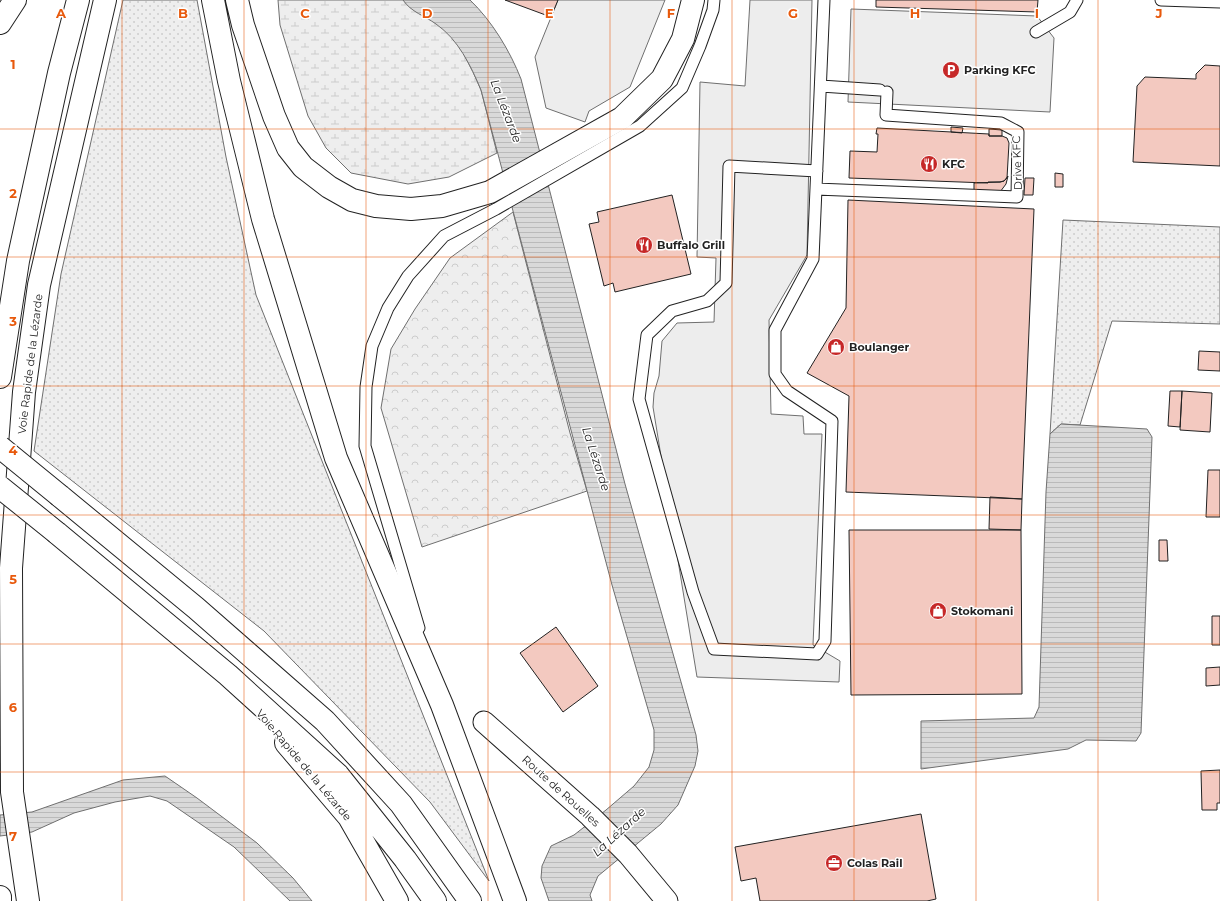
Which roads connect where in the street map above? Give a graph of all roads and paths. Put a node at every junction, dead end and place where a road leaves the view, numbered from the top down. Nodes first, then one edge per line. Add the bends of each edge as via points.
1 (78, 0) edge
2 (105, 0) edge
3 (213, 0) edge
4 (237, 0) edge
5 (693, 0) edge
6 (714, 0) edge
7 (824, 0) edge
8 (1078, 0) edge
9 (1161, 0) edge
10 (1220, 2) edge
11 (1036, 32) dead end
12 (821, 86) junction
13 (562, 161) junction
14 (817, 172) junction
15 (816, 189) junction
16 (493, 200) junction
17 (0, 377) edge
18 (0, 447) edge
19 (0, 487) edge
20 (228, 675) junction
21 (442, 706) junction
22 (484, 722) dead end
23 (0, 898) edge
24 (0, 901) edge
25 (28, 901) edge
26 (397, 901) edge
27 (435, 901) edge
28 (470, 901) edge
29 (515, 901) edge
30 (667, 901) edge

1 - 17 highway via 59,73 18,261
2 - 25 highway, Voie Rapide de la Lézarde via 39,285 24,392 11,568 12,792
3 - 21 highway via 229,81 263,219 336,458
4 - 16 highway via 274,116 288,148 303,167 329,187 352,200 376,206 411,209
5 - 13 highway via 683,39 662,79 622,118
6 - 13 lane via 700,46 682,88 640,126
7 - 12 lane
8 - 11 lane via 1070,12
9 - 10 lane
12 - 14 lane
12 - 15 lane, Drive KFC via 883,91 886,115 1001,123 1018,132 1017,197
13 - 16 highway
14 - 15 lane
14 - 15 lane via 729,166 726,283 707,301 672,311 647,335 639,399 693,592 714,649 817,654 825,642 832,421 787,391 775,374 775,330 813,259
16 - 21 lane via 444,236 408,276 388,308 372,346 366,388 365,446
18 - 28 highway, bridge via 196,608 325,722 401,804
19 - 20 highway, bridge
20 - 26 highway, Voie Rapide de la Lézarde via 349,817
20 - 27 highway via 338,774
21 - 29 highway
22 - 30 street, Route de Rouelles via 590,816 628,854
23 - 24 highway

